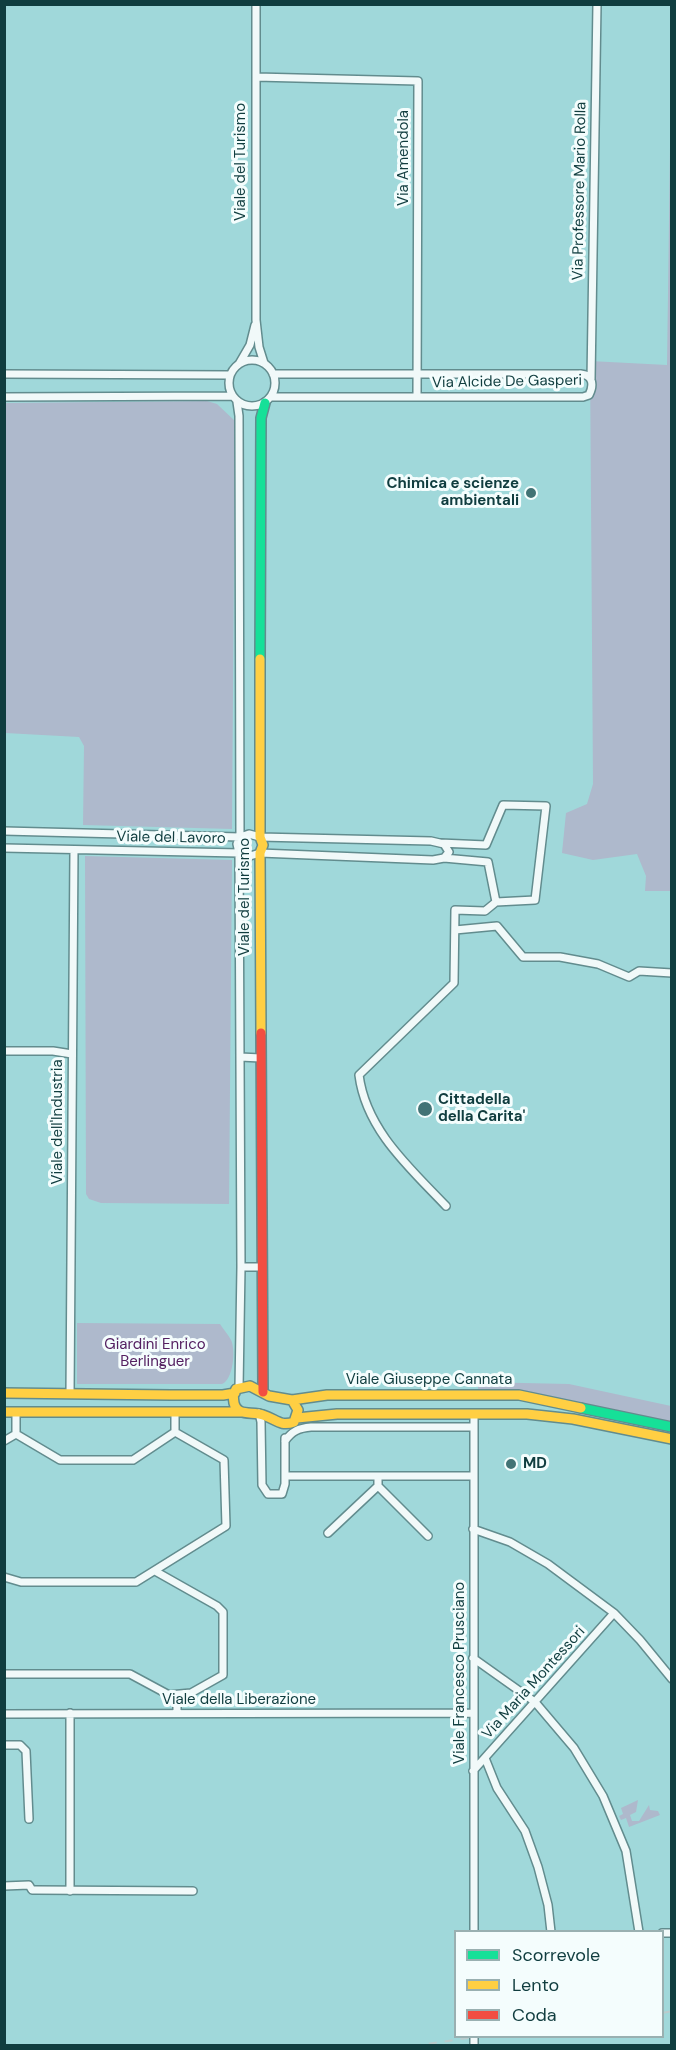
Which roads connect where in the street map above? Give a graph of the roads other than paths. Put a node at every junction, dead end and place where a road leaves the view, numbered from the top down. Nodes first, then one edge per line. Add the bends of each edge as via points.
1 (256, 4) edge
2 (597, 4) edge
3 (256, 77) junction
4 (256, 320) junction
5 (264, 363) junction
6 (239, 364) junction
7 (4, 374) edge
8 (273, 374) junction
9 (416, 374) junction
10 (230, 375) junction
11 (591, 379) junction
12 (4, 397) edge
13 (417, 397) junction
14 (235, 399) junction
15 (268, 400) junction
16 (4, 831) edge
17 (240, 837) junction
18 (260, 837) junction
19 (440, 843) junction
20 (4, 848) edge
21 (74, 850) junction
22 (239, 853) junction
23 (260, 853) junction
24 (444, 858) junction
25 (496, 902) junction
26 (455, 930) junction
27 (672, 973) edge
28 (4, 1051) edge
29 (72, 1054) junction
30 (240, 1057) junction
31 (261, 1058) junction
32 (446, 1206) dead end
33 (241, 1267) junction
34 (261, 1267) junction
35 (237, 1390) junction
36 (263, 1392) junction
37 (4, 1393) edge
38 (70, 1394) junction
39 (292, 1400) junction
40 (4, 1412) edge
41 (16, 1412) junction
42 (175, 1412) junction
43 (240, 1412) junction
44 (259, 1413) junction
45 (474, 1414) junction
46 (297, 1418) junction
47 (286, 1425) junction
48 (672, 1427) edge
49 (474, 1428) junction
50 (175, 1432) junction
51 (16, 1434) junction
52 (672, 1439) edge
53 (4, 1441) edge
54 (285, 1441) junction
55 (285, 1476) junction
56 (378, 1476) junction
57 (473, 1476) junction
58 (378, 1486) junction
59 (473, 1529) junction
60 (328, 1533) dead end
61 (428, 1536) dead end
62 (155, 1571) junction
63 (4, 1577) edge
64 (614, 1613) junction
65 (473, 1658) junction
66 (4, 1674) edge
67 (672, 1679) edge
68 (177, 1695) junction
69 (535, 1702) junction
70 (70, 1713) junction
71 (177, 1713) junction
72 (473, 1713) junction
73 (4, 1714) edge
74 (4, 1745) edge
75 (485, 1758) junction
76 (473, 1771) junction
77 (29, 1819) dead end
78 (4, 1886) edge
79 (70, 1891) junction
80 (193, 1891) dead end
81 (474, 1930) edge
82 (551, 1930) edge
83 (639, 1930) edge

1 - 3 street, Viale del Turismo
2 - 11 street, Via Professore Mario Rolla
3 - 4 street, Viale del Turismo
3 - 9 street, Via Amendola via 418,81
4 - 5 street, Viale del Turismo
4 - 6 street, Viale del Turismo via 250,345
5 - 6 street via 251,360
5 - 8 street
6 - 10 street
7 - 10 street
8 - 9 street, Via Alcide De Gasperi
8 - 15 street via 275,386
9 - 11 street, Via Alcide De Gasperi via 586,374
9 - 13 street, Via Amendola
10 - 14 street via 229,390
11 - 13 street, Via Alcide De Gasperi via 591,390 583,397
12 - 14 street
13 - 15 street, Via Alcide De Gasperi
14 - 15 street via 251,407
14 - 17 street, Viale del Turismo via 239,416
15 - 18 street, Viale del Turismo via 261,418
16 - 17 street, Viale del Lavoro
17 - 18 street, Viale del Lavoro
17 - 22 street, Viale del Turismo
18 - 19 street, Viale del Lavoro
18 - 23 street, Viale del Turismo
19 - 24 street via 449,852
19 - 25 street, Viale del Lavoro via 486,845 503,805 546,806 535,900
20 - 21 street, Viale del Lavoro
21 - 22 street, Viale del Lavoro
21 - 29 street, Viale dell'Industria
22 - 23 street, Viale del Lavoro
22 - 30 street, Viale del Turismo
23 - 24 street, Viale del Lavoro
23 - 31 street, Viale del Turismo
24 - 25 street, Viale del Lavoro via 488,862
25 - 26 street via 485,911 455,910
26 - 27 street via 497,926 523,957 560,957 598,964 629,977 639,971
26 - 32 street via 454,983 359,1075 362,1095 388,1145
28 - 29 street
29 - 38 street, Viale dell'Industria
30 - 31 street
30 - 33 street, Viale del Turismo
31 - 34 street, Viale del Turismo
33 - 34 street
33 - 35 street, Viale del Turismo
34 - 36 street, Viale del Turismo
35 - 36 street, Viale Giuseppe Cannata via 250,1386
35 - 38 street, Viale Giuseppe Cannata via 181,1395
35 - 43 street via 233,1402
36 - 39 street, Viale Giuseppe Cannata
37 - 38 street, Viale Giuseppe Cannata
39 - 46 street
39 - 48 street, Viale Giuseppe Cannata via 327,1395 519,1395
40 - 41 street
41 - 42 street
41 - 51 street
42 - 43 street
42 - 50 street
43 - 44 street
44 - 47 street
44 - 55 street via 262,1485 268,1494 282,1494
45 - 46 street via 336,1414
45 - 49 street, Viale Francesco Prusciano
45 - 52 street via 562,1417
46 - 47 street
47 - 54 street
49 - 54 street via 311,1427 300,1428
49 - 57 street, Viale Francesco Prusciano
50 - 51 street via 133,1460 60,1461
50 - 62 street via 224,1460 226,1526
51 - 53 street
54 - 55 street
55 - 56 street
56 - 57 street
56 - 58 street
57 - 59 street, Viale Francesco Prusciano
58 - 60 street
58 - 61 street
59 - 64 street via 510,1542 548,1564
59 - 65 street, Viale Francesco Prusciano
62 - 63 street via 136,1582 21,1582
62 - 68 street via 223,1612 223,1675 191,1693
64 - 67 street
64 - 69 street, Via Maria Montessori
65 - 69 street
65 - 72 street, Viale Francesco Prusciano
66 - 68 street via 129,1674 169,1695
68 - 71 street
69 - 75 street, Via Maria Montessori
69 - 83 street via 574,1748 603,1796 626,1851
70 - 71 street, Viale della Liberazione
70 - 73 street, Viale della Liberazione
70 - 79 street
71 - 72 street, Viale della Liberazione
72 - 76 street, Viale Francesco Prusciano
74 - 77 street via 25,1748
75 - 76 street, Via Maria Montessori
75 - 82 street via 497,1788 525,1831 548,1905
76 - 81 street, Viale Francesco Prusciano
78 - 79 street
79 - 80 street

